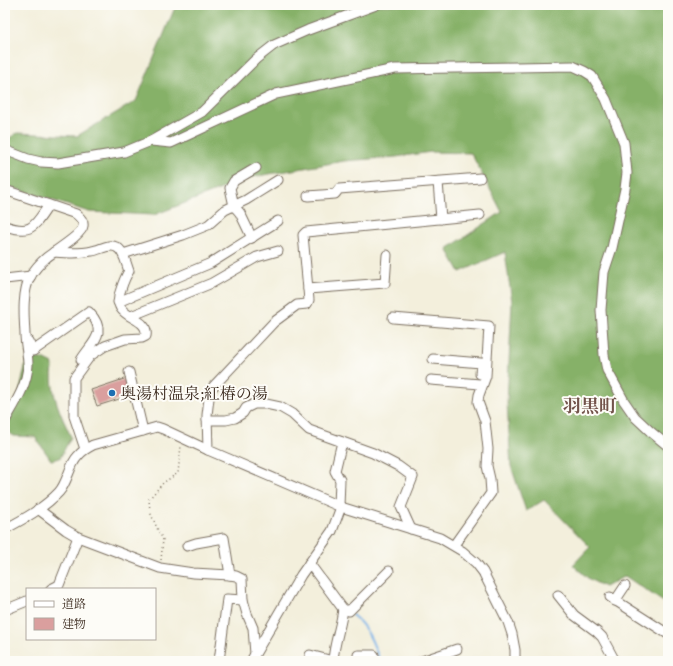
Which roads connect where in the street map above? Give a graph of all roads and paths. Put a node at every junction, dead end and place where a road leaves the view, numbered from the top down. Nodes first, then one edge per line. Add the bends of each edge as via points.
1 (376, 5) edge
2 (151, 141) junction
3 (5, 150) edge
4 (256, 168) dead end
5 (480, 178) dead end
6 (278, 180) dead end
7 (438, 182) junction
8 (5, 190) edge
9 (308, 196) dead end
10 (49, 205) junction
11 (234, 206) junction
12 (480, 215) dead end
13 (441, 219) junction
14 (278, 221) dead end
15 (5, 226) edge
16 (252, 238) junction
17 (278, 251) dead end
18 (54, 252) junction
19 (123, 254) junction
20 (225, 254) junction
21 (387, 256) dead end
22 (232, 271) junction
23 (30, 276) junction
24 (5, 279) edge
25 (308, 289) junction
26 (118, 302) junction
27 (131, 316) junction
28 (394, 318) dead end
29 (25, 335) junction
30 (433, 359) dead end
31 (22, 370) dead end
32 (129, 372) dead end
33 (74, 378) junction
34 (431, 380) dead end
35 (480, 384) junction
36 (479, 395) junction
37 (5, 411) edge
38 (207, 420) junction
39 (5, 421) edge
40 (143, 431) junction
41 (182, 438) junction
42 (342, 442) junction
43 (668, 446) edge
44 (85, 449) junction
45 (208, 450) junction
46 (340, 507) junction
47 (38, 509) junction
48 (5, 529) edge
49 (411, 529) junction
50 (78, 537) junction
51 (454, 545) junction
52 (187, 546) dead end
53 (309, 563) junction
54 (160, 568) junction
55 (389, 572) dead end
56 (230, 575) junction
57 (625, 586) dead end
58 (52, 588) edge
59 (558, 594) dead end
60 (243, 600) junction
61 (26, 601) edge
62 (343, 609) junction
63 (5, 610) edge
64 (668, 634) edge
65 (457, 649) dead end
66 (310, 655) dead end
67 (374, 655) dead end
68 (253, 658) edge
69 (219, 661) edge
70 (333, 661) edge
71 (358, 661) edge
72 (422, 661) edge
73 (514, 661) edge
74 (616, 661) edge

1 - 2 street via 274,45 256,59 202,112
2 - 3 street via 124,152 58,163 28,159
2 - 43 street via 171,143 276,94 395,69 572,66 584,71 592,76 606,99 624,142 627,173 614,242 604,272 601,310 607,370 635,417
4 - 11 street via 234,181 230,188
5 - 7 street
6 - 11 street
7 - 9 street via 339,189 335,194
7 - 13 street
8 - 10 street
10 - 15 street via 29,229 18,230
10 - 18 street via 76,214 82,220 83,226 81,231
11 - 16 street
11 - 19 street via 225,210 208,225
12 - 13 street
13 - 25 street via 306,232 303,235
14 - 16 street
16 - 20 street
17 - 22 street via 257,257
18 - 19 street via 92,251 110,245 116,246
18 - 23 street
19 - 26 street via 129,271 118,295
20 - 22 street
20 - 26 street via 211,263
21 - 25 street via 385,283
22 - 27 street via 212,283
23 - 24 street
23 - 29 street via 25,294
25 - 38 street via 307,304 297,305 274,322 210,390
26 - 27 street via 122,311
27 - 33 street via 145,328 146,336 125,339 105,346 90,356
28 - 36 street via 489,326 486,376
29 - 33 street via 33,351 89,312 96,322 97,338 75,370
29 - 39 street via 28,365 24,385
30 - 35 street via 481,363
31 - 37 street via 18,387
32 - 40 street
33 - 44 street via 74,416
34 - 35 street
35 - 36 street
36 - 51 street via 478,402 487,442 491,493
38 - 42 street via 235,418 254,404 266,404 280,407 292,414 309,430
38 - 45 street
40 - 41 street via 157,428
40 - 44 street
41 - 45 street
41 - 54 path via 178,473 163,483 149,500 150,512 163,540
42 - 46 street via 335,471 340,480
42 - 49 street via 373,453 413,476 401,508
44 - 47 street via 77,457 60,491
45 - 46 street
46 - 49 street
46 - 53 street via 332,531
47 - 48 street
47 - 50 street
49 - 51 street
50 - 54 street
50 - 58 street via 59,585
51 - 73 street via 476,563 486,579 508,622 515,650
52 - 56 street via 224,538
53 - 62 street
53 - 68 street
54 - 56 street
55 - 62 street via 349,611
56 - 60 street via 242,580
57 - 64 street via 612,599
59 - 74 street via 574,615 598,632
60 - 68 street via 253,628
60 - 69 street via 227,599
61 - 63 street
62 - 70 street via 333,650
65 - 72 street
66 - 70 street
67 - 71 street via 358,655

